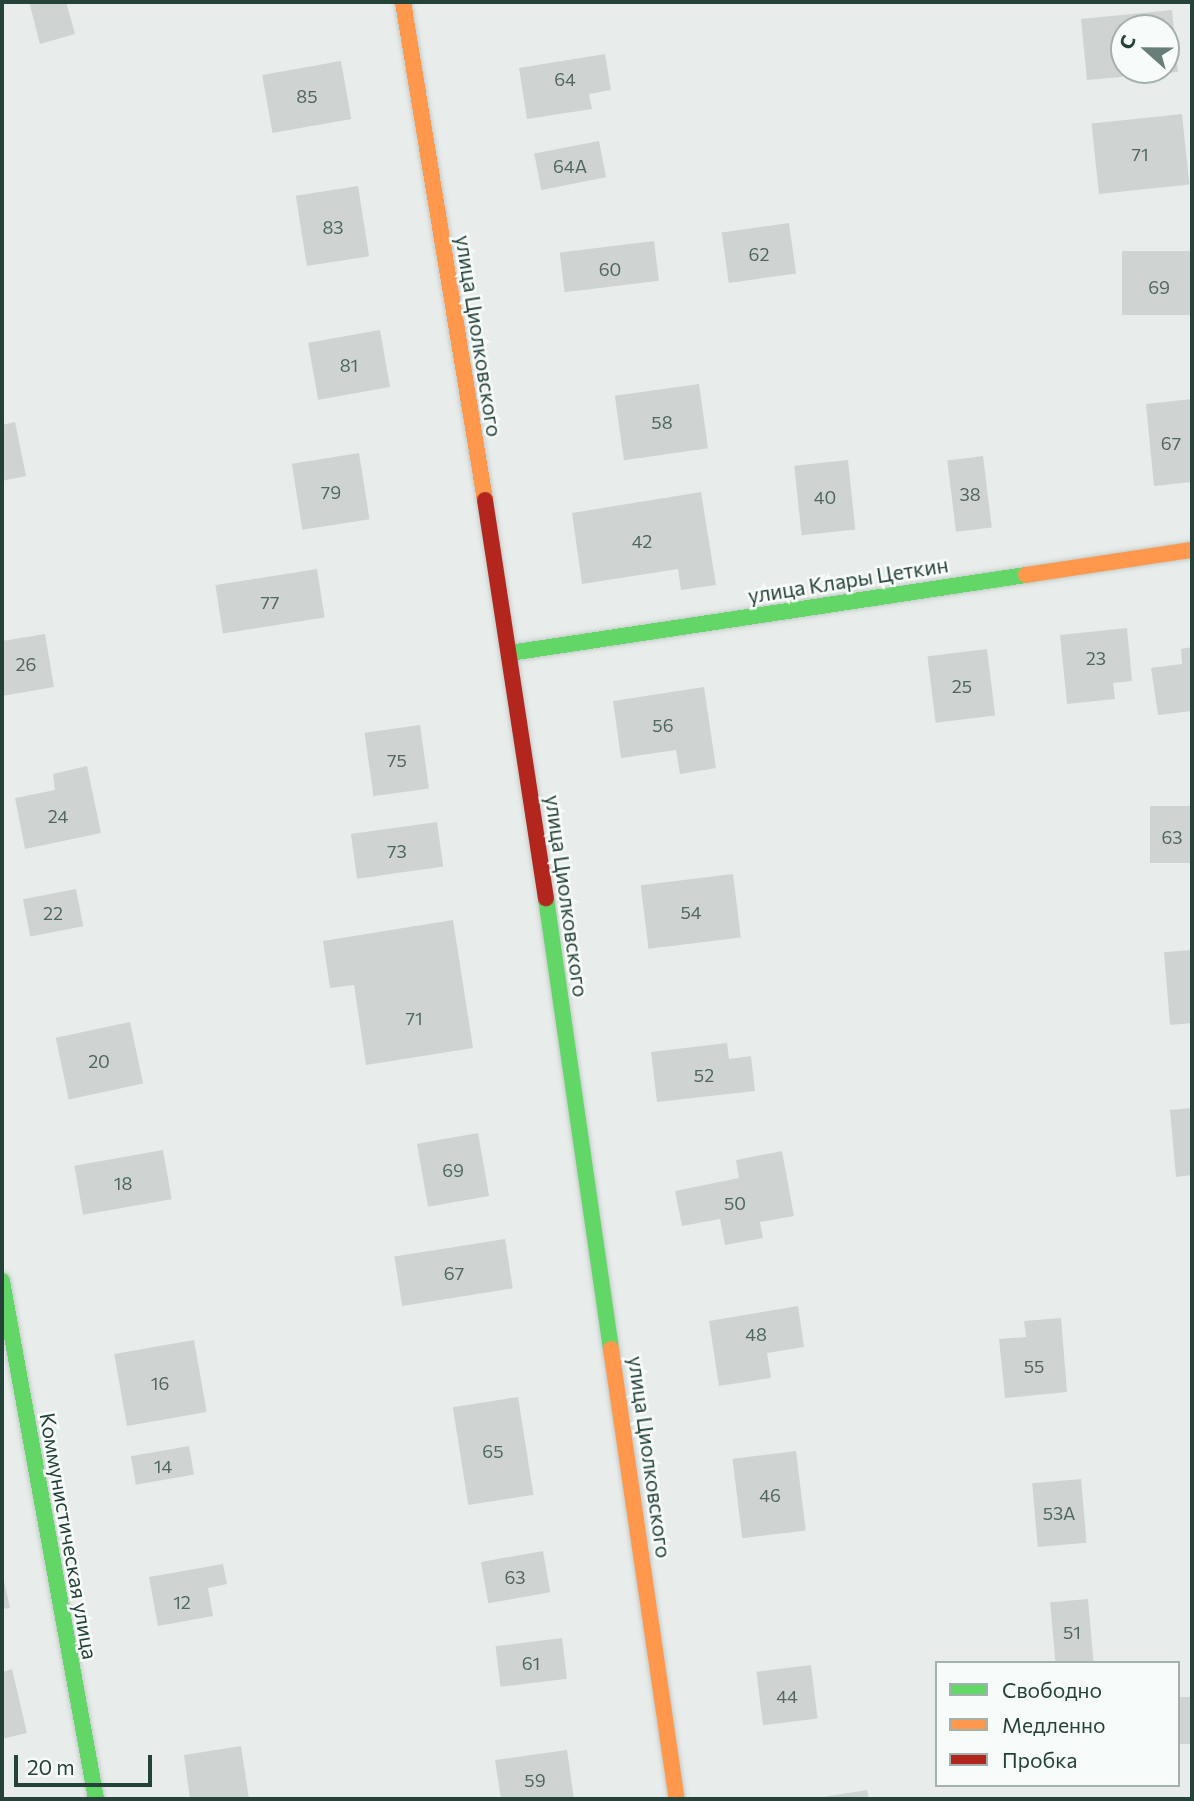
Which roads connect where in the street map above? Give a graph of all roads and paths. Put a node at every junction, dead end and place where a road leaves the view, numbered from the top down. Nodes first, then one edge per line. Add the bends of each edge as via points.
1 (403, 2) edge
2 (1192, 550) edge
3 (510, 653) junction
4 (2, 1281) edge
5 (96, 1799) edge
6 (677, 1799) edge

1 - 3 street, улица Циолковского
2 - 3 street, улица Клары Цеткин
3 - 6 street, улица Циолковского
4 - 5 street, Коммунистическая улица

